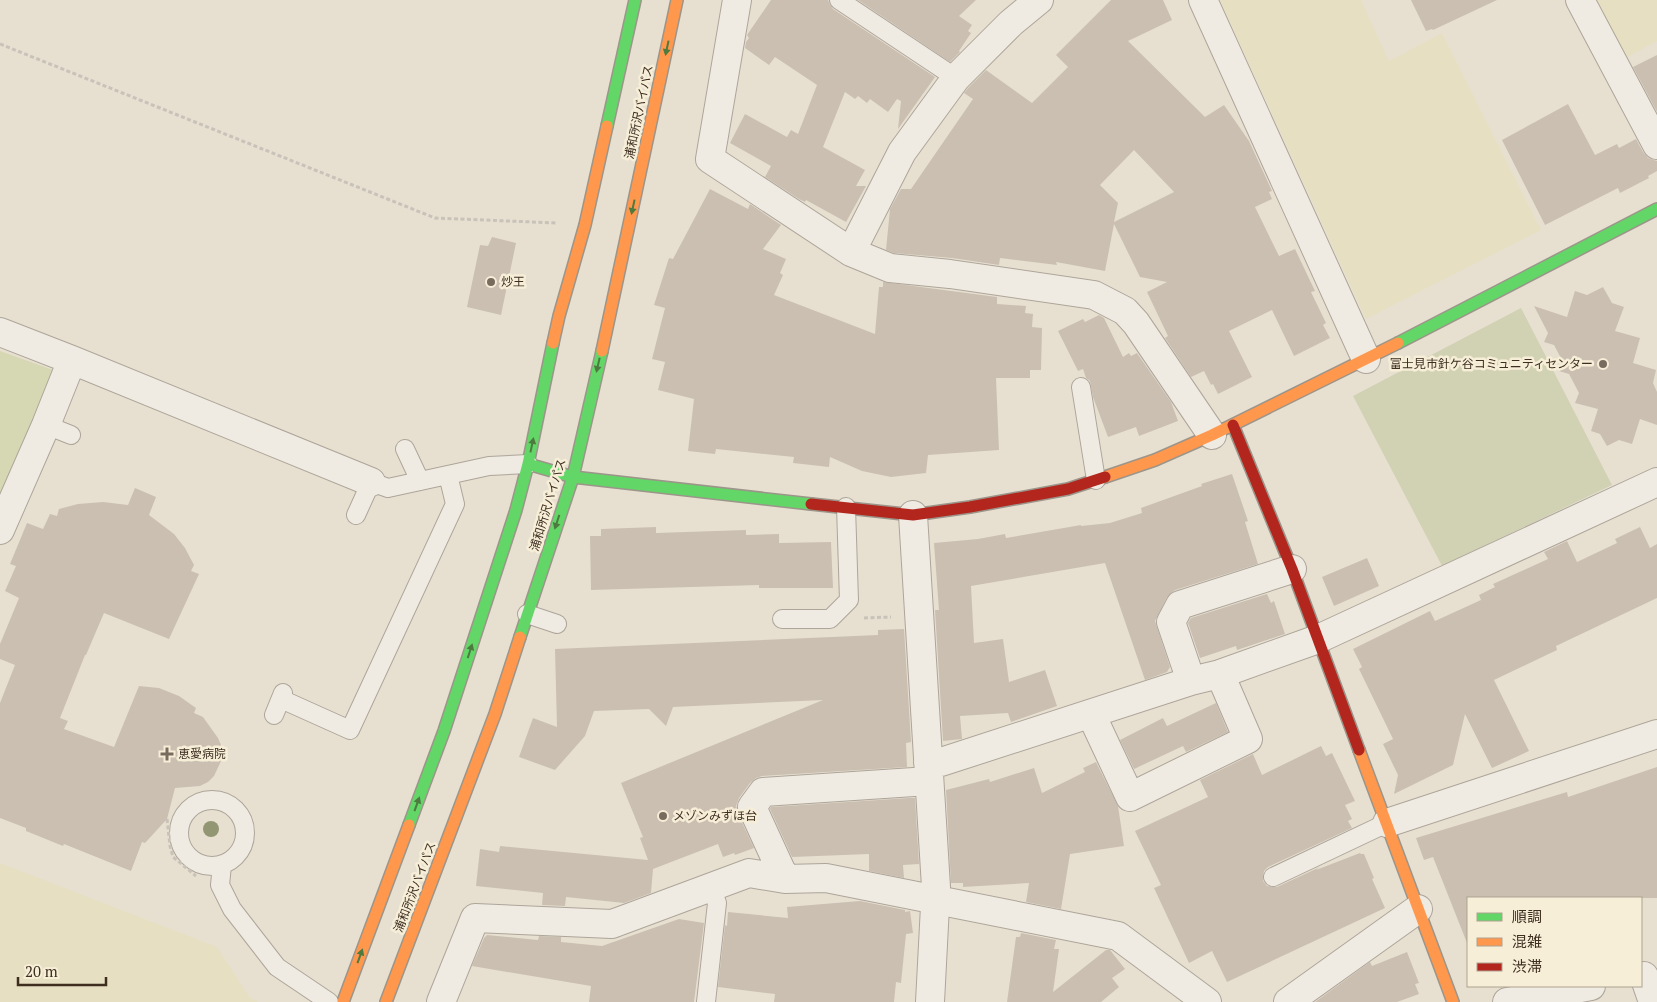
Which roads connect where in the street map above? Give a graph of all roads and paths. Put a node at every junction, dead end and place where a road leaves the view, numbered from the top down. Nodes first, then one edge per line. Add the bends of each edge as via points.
1 (635, 0) edge
2 (677, 0) edge
3 (737, 0) edge
4 (839, 0) edge
5 (1039, 0) edge
6 (1203, 0) edge
7 (1580, 0) edge
8 (0, 44) edge
9 (956, 78) junction
10 (1657, 145) edge
11 (1657, 209) edge
12 (585, 225) junction
13 (851, 252) junction
14 (0, 332) edge
15 (1366, 359) junction
16 (72, 360) junction
17 (1081, 387) dead end
18 (46, 425) junction
19 (1222, 430) junction
20 (71, 435) dead end
21 (405, 449) dead end
22 (528, 464) junction
23 (448, 475) junction
24 (573, 477) junction
25 (1096, 480) junction
26 (420, 481) junction
27 (371, 482) junction
28 (1657, 482) edge
29 (846, 507) junction
30 (356, 515) dead end
31 (913, 515) junction
32 (0, 530) edge
33 (1292, 570) junction
34 (527, 614) junction
35 (782, 619) dead end
36 (557, 624) dead end
37 (1318, 639) junction
38 (1220, 674) junction
39 (1191, 681) junction
40 (1091, 714) junction
41 (274, 715) dead end
42 (1657, 734) edge
43 (928, 771) junction
44 (1387, 823) junction
45 (222, 865) dead end
46 (1273, 877) dead end
47 (784, 879) junction
48 (711, 887) junction
49 (936, 901) junction
50 (1418, 909) junction
51 (1647, 975) edge
52 (1586, 987) edge
53 (329, 1002) edge
54 (343, 1002) edge
55 (386, 1002) edge
56 (441, 1002) edge
57 (706, 1002) edge
58 (930, 1002) edge
59 (1206, 1002) edge
60 (1288, 1002) edge
61 (1453, 1002) edge
62 (1507, 1002) edge
63 (1653, 1002) edge

1 - 12 main road
2 -> 24 main road, 浦和所沢バイパス
3 - 13 street via 710,159
4 - 9 lane
5 - 9 street
6 - 15 street
7 - 10 street
8 - 12 path via 435,218
9 - 13 street via 902,152
11 - 15 main road
22 -> 12 main road via 559,316
13 - 19 street via 890,268 1094,295 1125,311
14 - 16 street
15 - 19 main road
16 - 18 street
16 - 27 street
17 - 25 lane
18 - 20 lane
18 - 32 street
19 - 25 main road via 1155,460
19 - 33 main road
21 - 26 lane
22 - 23 lane via 489,466
22 - 24 main road
54 -> 22 main road via 444,731
23 - 26 lane
23 - 41 lane via 455,504 350,730 282,696
24 - 29 main road
24 -> 34 main road, 浦和所沢バイパス
25 - 31 main road via 1068,489
26 - 27 lane via 388,488
27 - 30 lane
28 - 37 street
29 - 31 main road
29 - 35 lane via 849,600 830,619
31 - 43 street
33 - 37 main road
33 - 39 street via 1180,605 1171,622
34 - 36 lane
34 - 55 main road, 浦和所沢バイパス via 491,722
37 - 38 street
37 - 44 main road
38 - 39 street
38 - 40 street via 1248,739 1130,797
39 - 40 street
40 - 43 street via 942,762
42 - 44 street
43 - 47 street via 763,792 752,807
43 - 49 street
44 - 46 lane
44 - 50 main road
45 - 53 lane via 220,885 232,909 277,967
47 - 48 street via 748,873
47 - 49 street via 826,878
48 - 56 street via 612,924 475,918
48 - 57 lane via 717,903
49 - 58 street
49 - 59 street via 1118,936
50 - 60 street
50 - 61 main road
51 - 63 street
52 - 62 street

